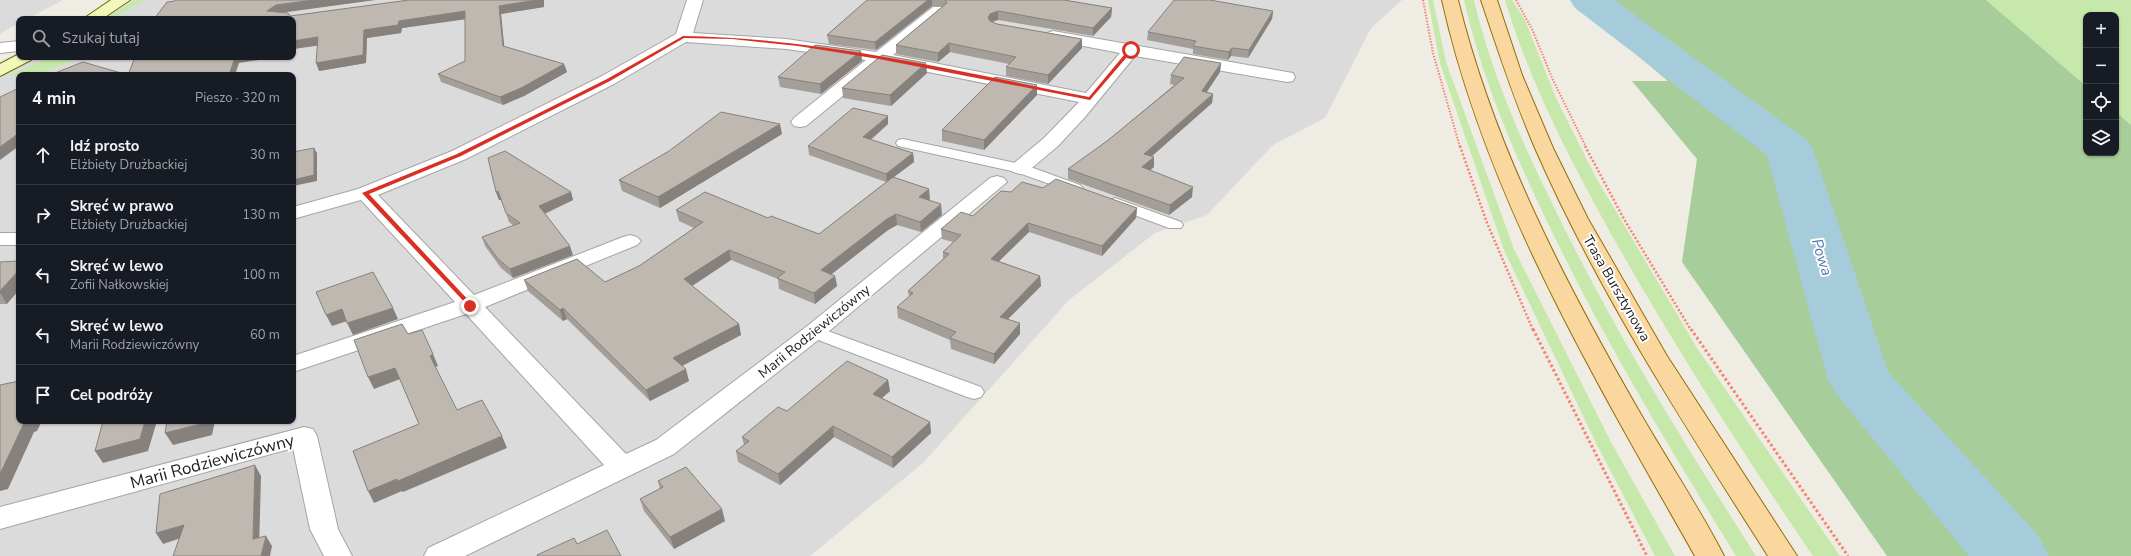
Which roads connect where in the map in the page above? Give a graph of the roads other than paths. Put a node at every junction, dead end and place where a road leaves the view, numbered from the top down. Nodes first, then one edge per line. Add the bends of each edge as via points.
1 (122, 0) edge
2 (694, 0) edge
3 (1450, 0) edge
4 (1489, 0) edge
5 (938, 10) edge
6 (96, 16) edge
7 (1037, 33) edge
8 (683, 37) junction
9 (16, 46) edge
10 (0, 48) edge
11 (1131, 50) junction
12 (879, 58) junction
13 (20, 60) edge
14 (0, 71) edge
15 (1287, 77) dead end
16 (1090, 99) junction
17 (800, 122) dead end
18 (903, 143) dead end
19 (1020, 168) junction
20 (997, 182) dead end
21 (1086, 192) edge
22 (365, 193) junction
23 (1101, 198) edge
24 (296, 212) edge
25 (1175, 224) dead end
26 (0, 239) edge
27 (16, 239) edge
28 (630, 241) dead end
29 (470, 306) junction
30 (814, 332) junction
31 (296, 363) edge
32 (974, 392) dead end
33 (622, 467) junction
34 (0, 518) edge
35 (338, 556) edge
36 (438, 556) edge
37 (1710, 556) edge
38 (1784, 556) edge

1 - 6 street
2 - 8 street
3 - 37 main road via 1467,69 1524,214 1585,338 1643,444
4 - 38 main road, Trasa Bursztynowa via 1517,85 1544,149 1593,247 1658,359
5 - 12 street
7 - 11 street
8 - 12 street via 761,41
8 - 22 street via 608,80 459,155
9 - 10 street
11 - 15 street
11 - 16 street
12 - 16 street
12 - 17 street
13 - 14 street
16 - 19 street via 1062,133
18 - 19 lane
19 - 21 lane
20 - 30 street, Marii Rodziewiczówny
22 - 24 street
22 - 29 street
23 - 25 lane
26 - 27 street
28 - 29 street
29 - 31 street
29 - 33 street
30 - 32 lane
30 - 33 street, Marii Rodziewiczówny via 665,447
33 - 36 street, Marii Rodziewiczówny
34 - 35 street, Marii Rodziewiczówny via 304,436 324,529

